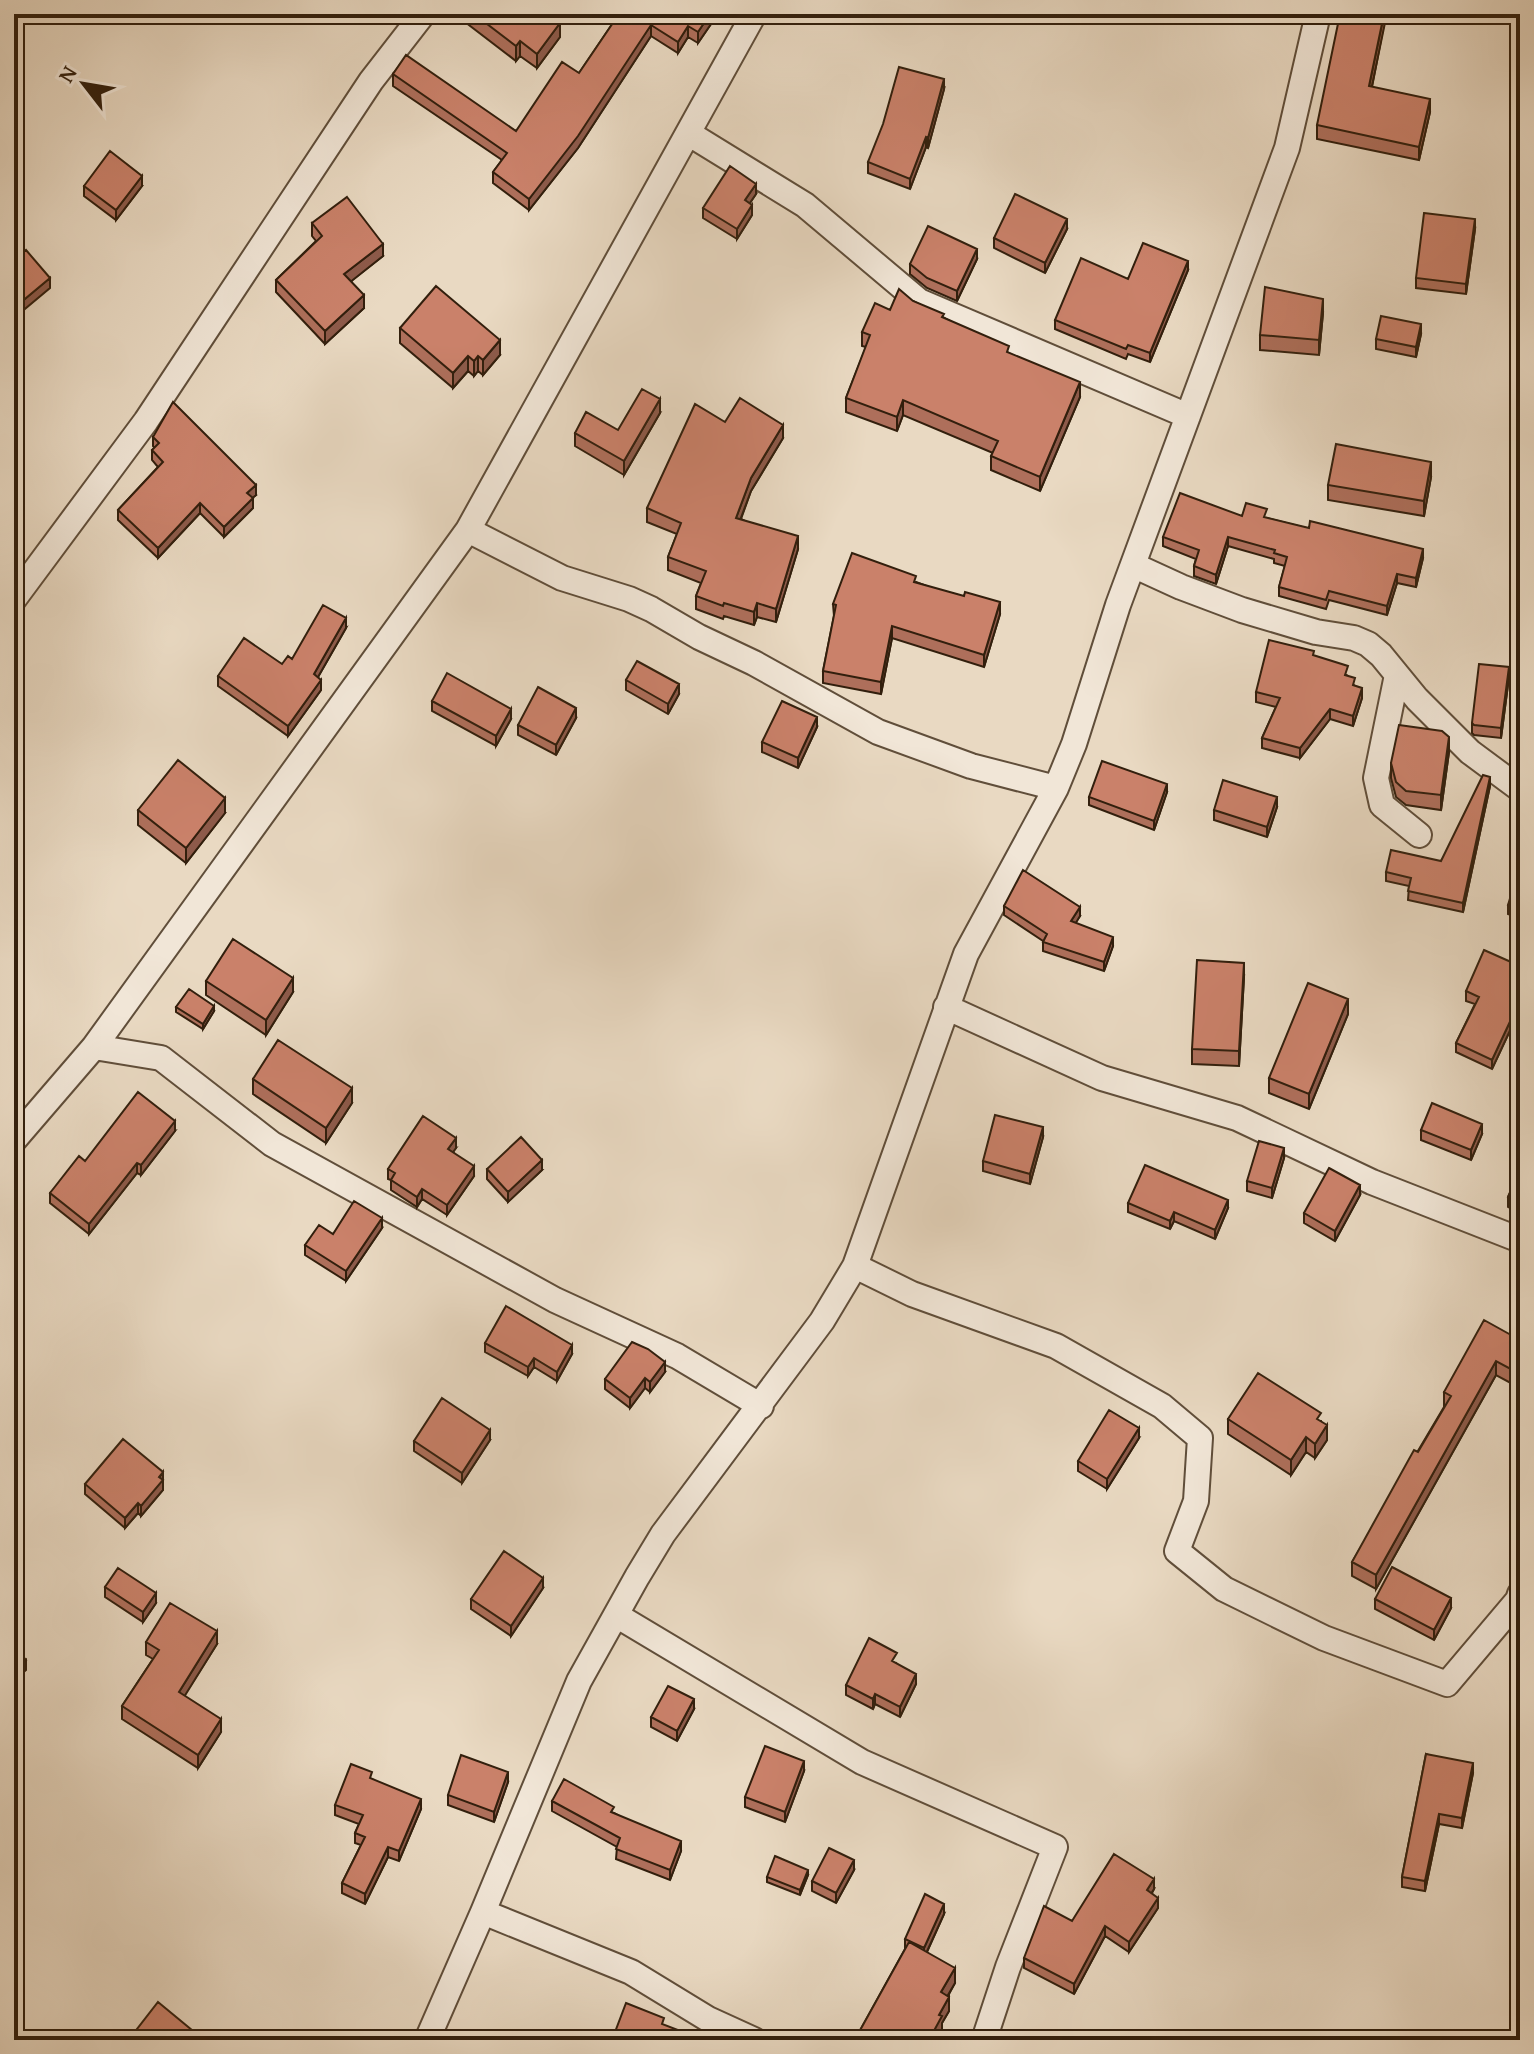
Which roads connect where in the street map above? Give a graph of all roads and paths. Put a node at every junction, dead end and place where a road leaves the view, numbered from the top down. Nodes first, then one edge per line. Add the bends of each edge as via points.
1 (423, 14) edge
2 (754, 14) edge
3 (1318, 14) edge
4 (688, 133) junction
5 (1188, 416) junction
6 (468, 530) junction
7 (1133, 565) junction
8 (14, 599) edge
9 (1397, 675) junction
10 (1056, 788) junction
11 (1520, 789) edge
12 (1419, 835) dead end
13 (946, 1007) junction
14 (94, 1047) junction
15 (14, 1140) edge
16 (1520, 1240) edge
17 (855, 1266) junction
18 (761, 1406) junction
19 (1520, 1594) edge
20 (616, 1615) junction
21 (483, 1912) junction
22 (427, 2040) edge
23 (754, 2040) edge
24 (984, 2040) edge

1 - 8 street via 371,81 146,421
2 - 4 street
3 - 5 street via 1287,148
4 - 5 street via 805,205 919,301
4 - 6 street
5 - 7 street
6 - 10 street via 562,578 651,609 878,732 971,766
6 - 14 street
7 - 9 street via 1242,610 1354,638 1381,655
7 - 10 street
9 - 11 street via 1470,752
9 - 12 street via 1376,778 1382,805
10 - 13 street via 966,954
13 - 16 street via 1102,1078 1237,1118 1372,1182
13 - 17 street
14 - 15 street
14 - 18 street via 161,1058 272,1144 555,1300 677,1356
17 - 18 street
17 - 19 street via 912,1294 1056,1346 1162,1406 1200,1438 1196,1501 1177,1551 1224,1589 1324,1638 1447,1684
18 - 20 street via 663,1534
20 - 21 street via 579,1681
20 - 24 street via 862,1762 1055,1847
21 - 22 street
21 - 23 street via 631,1972

